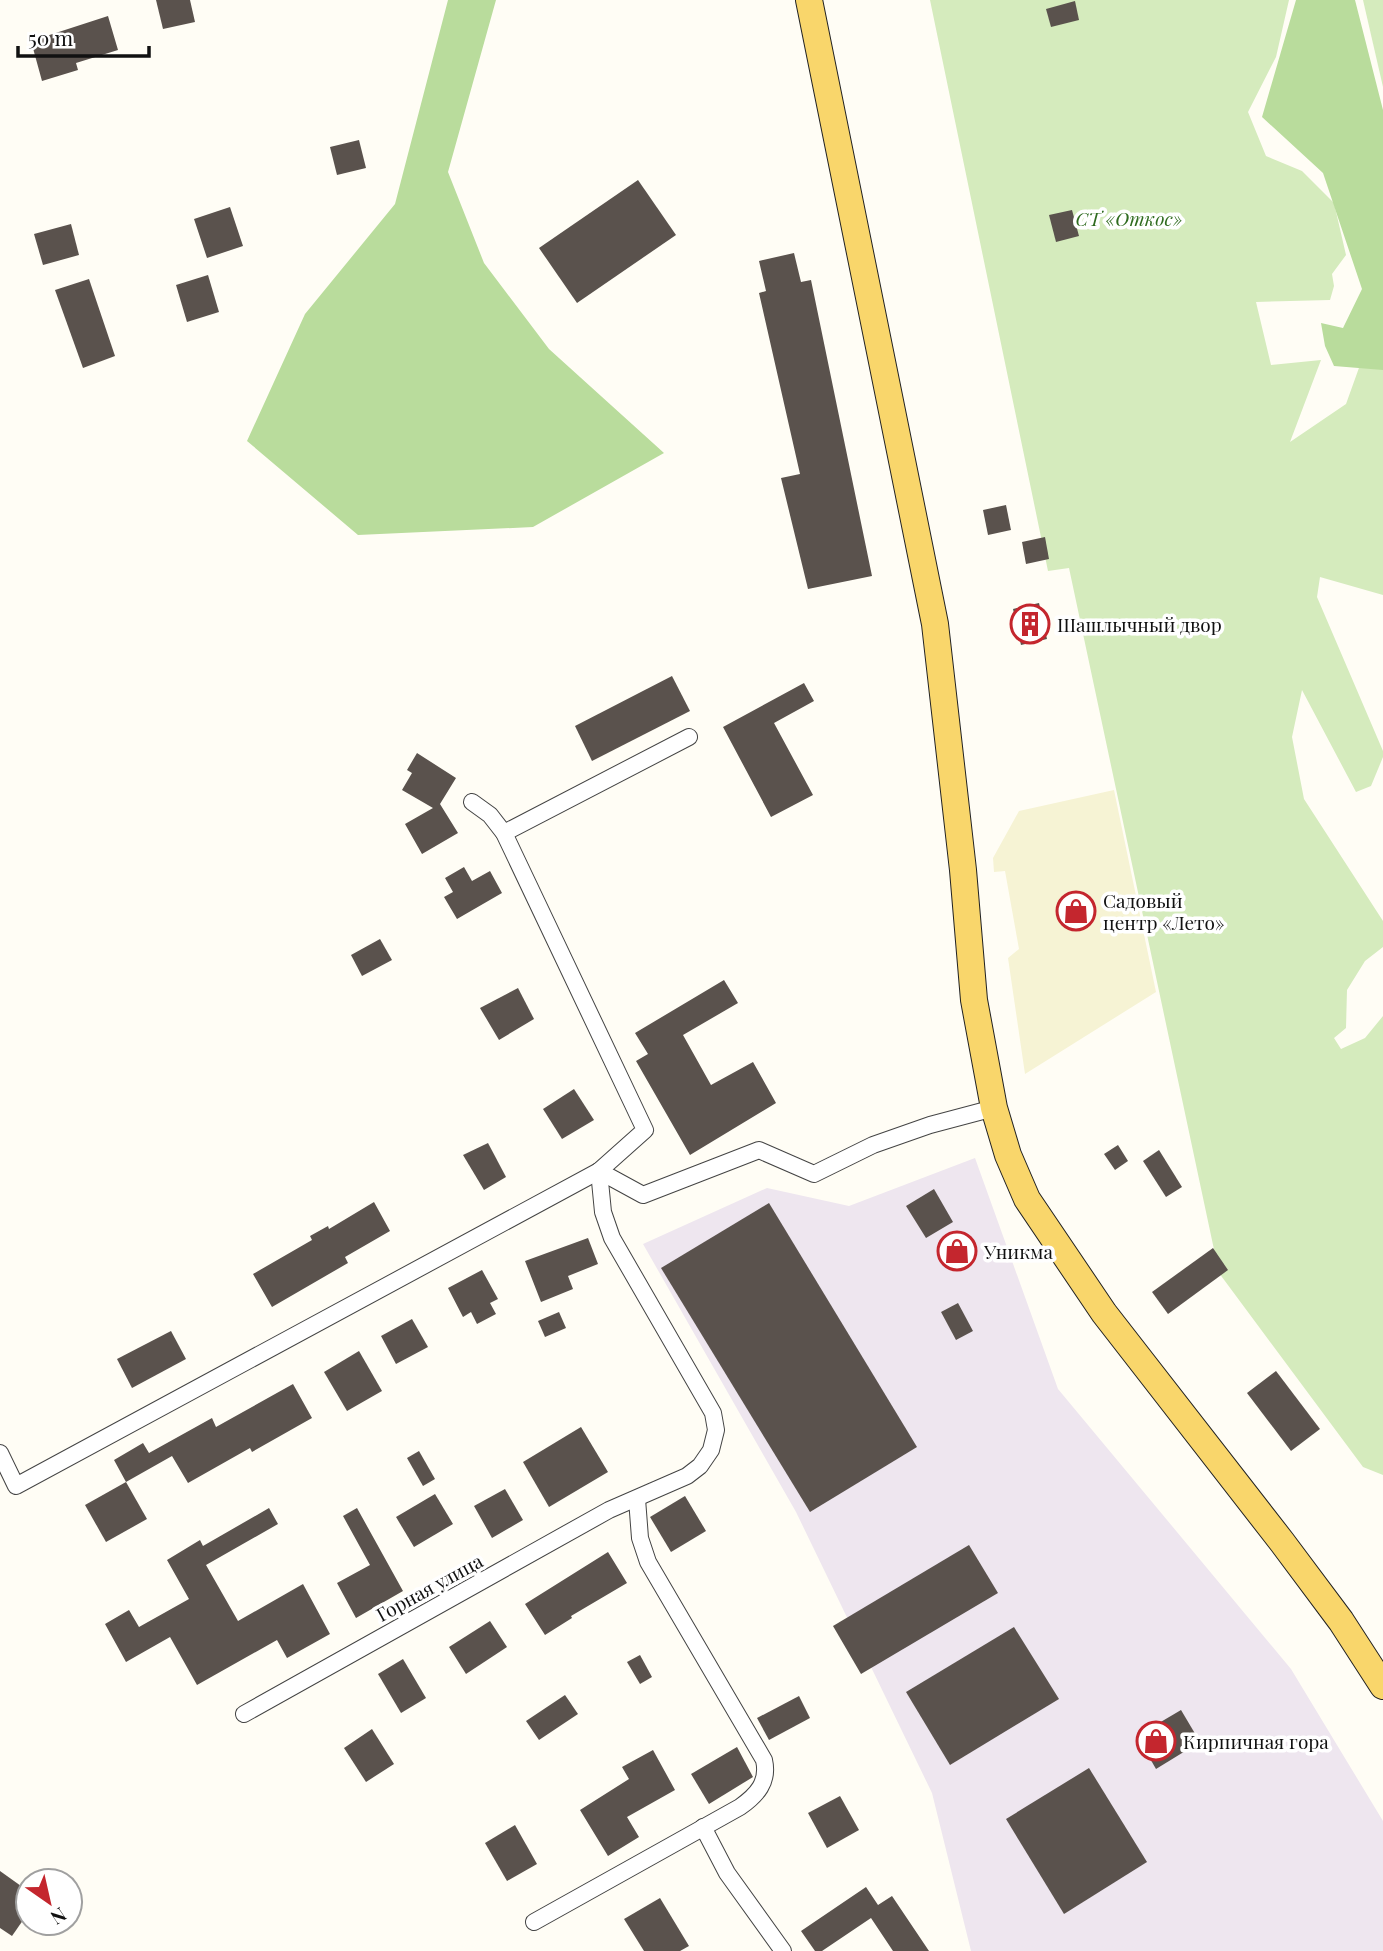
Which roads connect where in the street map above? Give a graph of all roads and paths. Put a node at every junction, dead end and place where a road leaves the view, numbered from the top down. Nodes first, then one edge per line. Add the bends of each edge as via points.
1 (809, 0) edge
2 (689, 737) dead end
3 (472, 802) dead end
4 (504, 833) junction
5 (994, 1108) junction
6 (599, 1171) junction
7 (0, 1453) edge
8 (637, 1499) junction
9 (1383, 1686) edge
10 (244, 1714) dead end
11 (703, 1827) junction
12 (534, 1922) dead end
13 (783, 1951) edge

1 - 5 main road via 935,624 974,1000
2 - 4 street
3 - 4 street via 490,814
4 - 6 street via 645,1130
5 - 6 street via 873,1145 814,1174 759,1150 643,1195
5 - 9 main road via 1027,1199 1050,1235 1104,1313 1312,1581
6 - 7 street via 16,1486
6 - 8 street, Горная улица via 603,1212 612,1238 713,1413 716,1430 711,1450 700,1466
8 - 10 street, Горная улица via 609,1510
8 - 11 street via 640,1538 648,1562 764,1760 763,1784 754,1797
11 - 12 street
11 - 13 street via 727,1873

